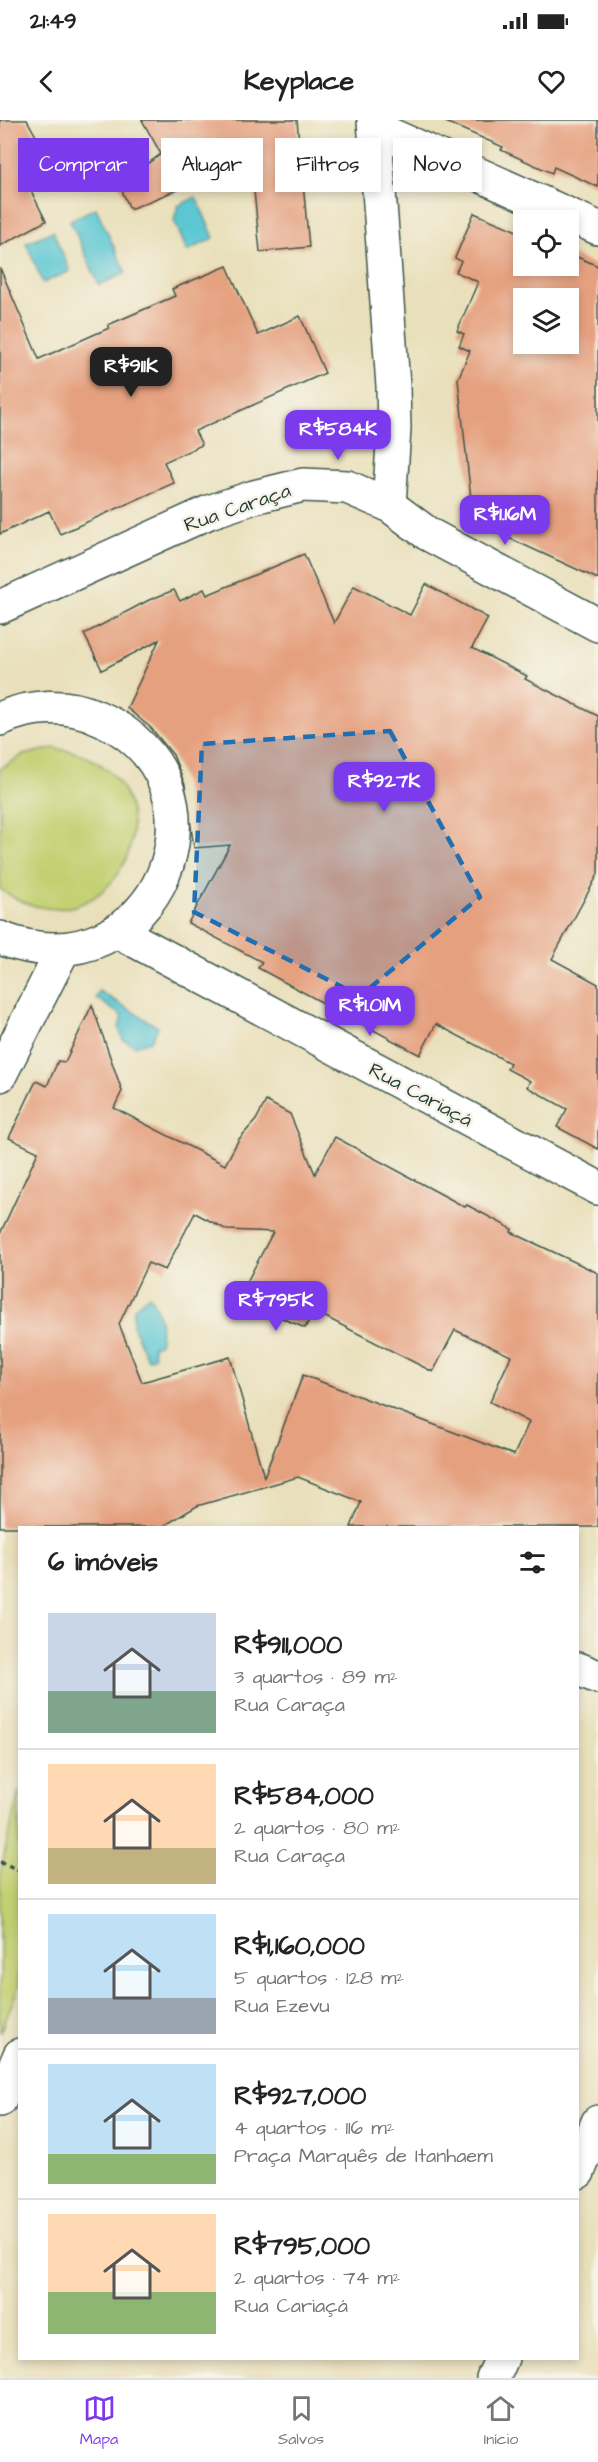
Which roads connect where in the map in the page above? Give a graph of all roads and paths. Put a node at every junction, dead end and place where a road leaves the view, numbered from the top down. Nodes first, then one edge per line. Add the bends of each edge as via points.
1 (375, 124) edge
2 (598, 228) edge
3 (389, 505) junction
4 (0, 607) edge
5 (598, 625) edge
6 (0, 714) edge
7 (117, 931) junction
8 (0, 938) edge
9 (63, 950) junction
10 (0, 1075) edge
11 (598, 1188) edge
12 (579, 1669) edge
13 (598, 1677) edge
14 (0, 1862) edge
15 (18, 1870) edge
16 (18, 2060) edge
17 (0, 2100) edge
18 (598, 2122) edge
19 (579, 2170) edge
20 (501, 2360) edge
21 (494, 2378) edge

1 - 2 street
1 - 3 street via 393,397
3 - 4 street, Rua Caraça via 347,487 303,485 254,497 209,512
3 - 5 street, Rua Caraça via 428,534
6 - 7 street via 68,708 91,714 130,736 159,771 173,814 170,859 150,900
7 - 9 street via 91,944
7 - 11 street, Rua Cariaçá
8 - 9 street via 25,948
9 - 10 street
12 - 13 street
14 - 15 path
16 - 17 street
18 - 19 street
20 - 21 street

